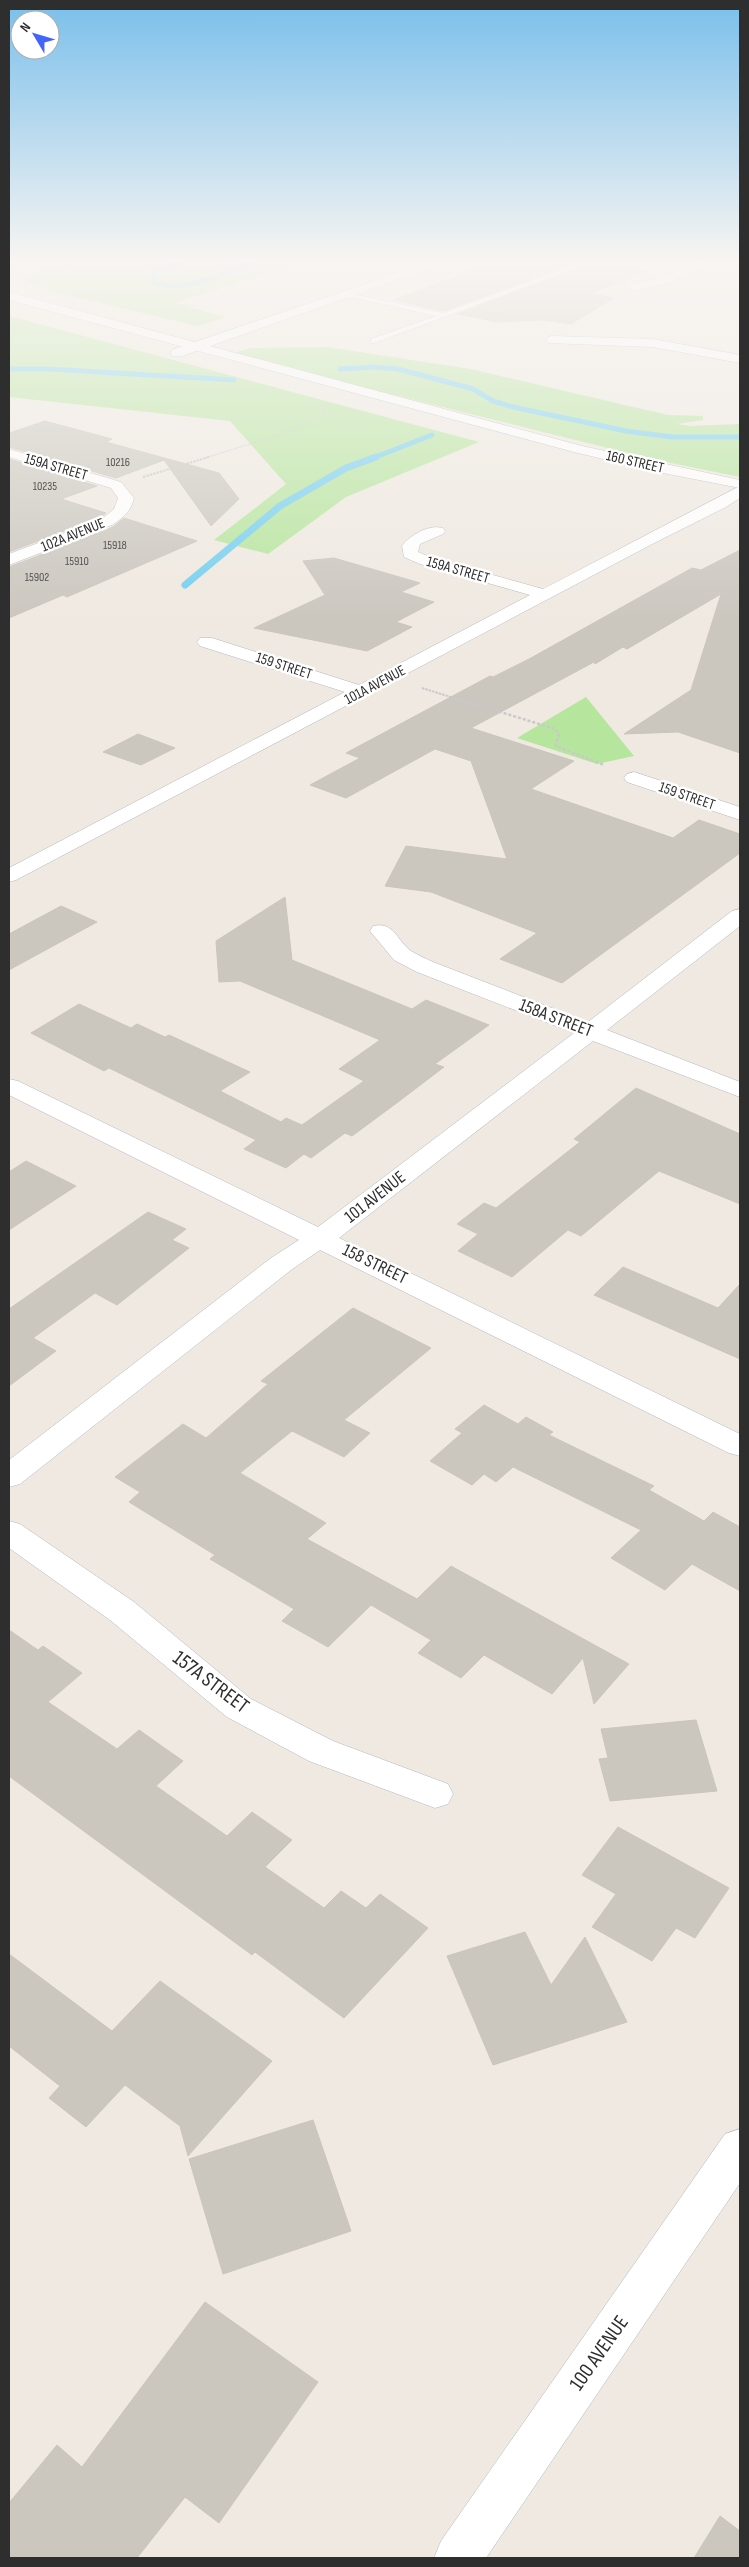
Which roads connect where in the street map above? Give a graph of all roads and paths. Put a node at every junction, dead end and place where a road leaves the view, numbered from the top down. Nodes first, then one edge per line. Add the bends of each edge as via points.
1 (287, 382) edge
2 (328, 382) edge
3 (323, 399) dead end
4 (9, 453) edge
5 (137, 478) dead end
6 (739, 491) edge
7 (126, 498) joint
8 (437, 531) dead end
9 (9, 560) edge
10 (544, 594) junction
11 (206, 642) dead end
12 (416, 686) dead end
13 (362, 692) junction
14 (604, 765) dead end
15 (634, 778) dead end
16 (740, 814) edge
17 (9, 876) edge
18 (740, 916) edge
19 (381, 931) dead end
20 (590, 1031) junction
21 (9, 1086) edge
22 (740, 1090) edge
23 (320, 1237) junction
24 (740, 1446) edge
25 (9, 1476) edge
26 (9, 1532) edge
27 (435, 1794) dead end
28 (740, 2148) edge
29 (458, 2558) edge

1 - 6 street, 160 STREET via 552,451
2 - 6 street, 160 STREET
3 - 5 path via 324,415 315,421 280,435
4 - 7 street, 159A STREET via 116,485
6 - 10 street, 101A AVENUE
7 - 9 street, 102A AVENUE via 119,514 107,522
8 - 10 street, 159A STREET via 414,541 410,554
10 - 13 street, 101A AVENUE
11 - 13 street, 159 STREET
12 - 14 path via 555,729 559,734 556,746
13 - 17 street, 101A AVENUE
15 - 16 street, 159 STREET
18 - 20 street, 101 AVENUE
19 - 20 street, 158A STREET via 402,955 425,967
20 - 22 street, 158A STREET
20 - 23 street, 101 AVENUE via 343,1223
21 - 23 street, 158 STREET
23 - 24 street, 158 STREET
23 - 25 street, 101 AVENUE
26 - 27 street, 157A STREET via 122,1611 239,1708 321,1751
28 - 29 street, 100 AVENUE

